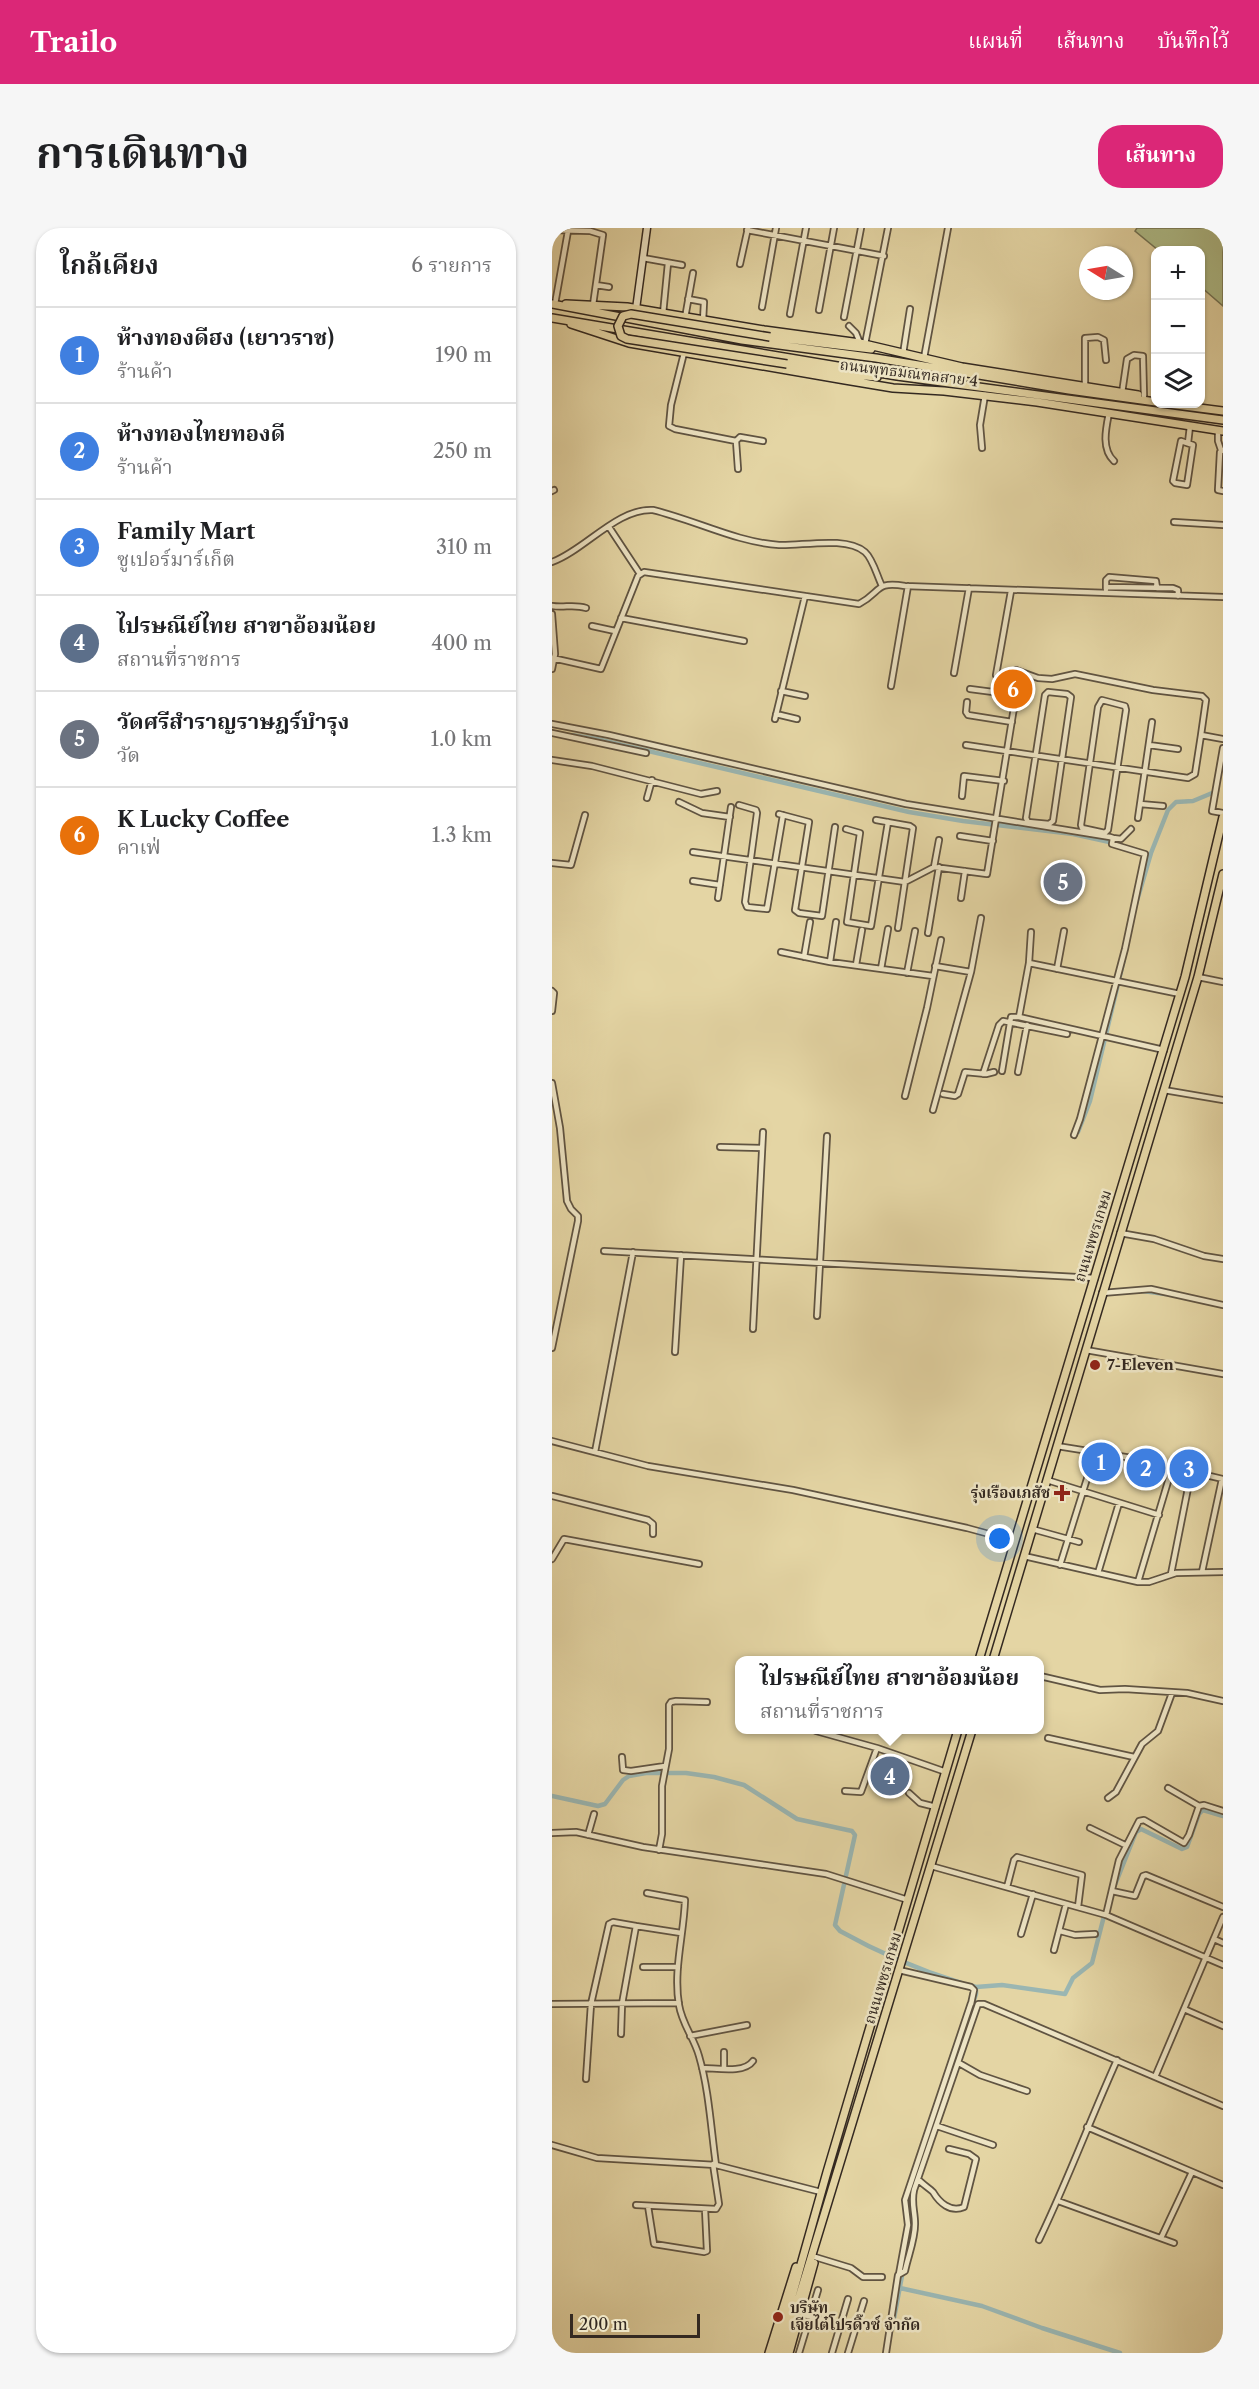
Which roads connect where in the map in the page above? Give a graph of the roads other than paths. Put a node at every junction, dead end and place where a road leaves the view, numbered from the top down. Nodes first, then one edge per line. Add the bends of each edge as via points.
1 (647, 228) edge
2 (776, 228) edge
3 (806, 228) edge
4 (834, 228) edge
5 (861, 228) edge
6 (888, 228) edge
7 (948, 228) edge
8 (748, 229) edge
9 (552, 230) edge
10 (568, 231) junction
11 (775, 236) junction
12 (803, 241) junction
13 (831, 247) junction
14 (857, 251) junction
15 (884, 256) junction
16 (643, 258) junction
17 (668, 263) junction
18 (740, 264) dead end
19 (682, 265) dead end
20 (693, 273) dead end
21 (596, 285) junction
22 (609, 287) dead end
23 (688, 298) junction
24 (555, 304) edge
25 (594, 305) junction
26 (762, 307) dead end
27 (636, 309) junction
28 (910, 309) dead end
29 (819, 310) dead end
30 (663, 314) junction
31 (790, 314) dead end
32 (844, 317) dead end
33 (552, 318) edge
34 (685, 318) junction
35 (561, 320) junction
36 (703, 321) junction
37 (849, 326) dead end
38 (862, 343) junction
39 (835, 346) junction
40 (894, 351) junction
41 (684, 353) junction
42 (903, 354) junction
43 (876, 358) junction
44 (924, 358) junction
45 (1106, 360) dead end
46 (853, 375) junction
47 (897, 376) junction
48 (1085, 387) junction
49 (915, 389) junction
50 (1122, 393) junction
51 (985, 395) junction
52 (1144, 396) junction
53 (1151, 397) edge
54 (1151, 401) edge
55 (1205, 404) edge
56 (1223, 406) edge
57 (1199, 408) edge
58 (1223, 411) edge
59 (1109, 413) junction
60 (1223, 420) edge
61 (1190, 426) junction
62 (1221, 431) edge
63 (736, 441) junction
64 (763, 441) dead end
65 (1188, 443) junction
66 (982, 448) dead end
67 (1222, 450) edge
68 (1114, 461) dead end
69 (738, 469) dead end
70 (1223, 492) edge
71 (1174, 522) dead end
72 (1223, 525) edge
73 (609, 527) junction
74 (552, 562) edge
75 (640, 574) junction
76 (882, 585) junction
77 (908, 586) junction
78 (1106, 586) junction
79 (969, 588) junction
80 (1157, 588) junction
81 (1011, 591) junction
82 (1106, 594) junction
83 (805, 596) junction
84 (1178, 596) junction
85 (1223, 597) edge
86 (552, 606) edge
87 (586, 608) dead end
88 (552, 614) edge
89 (621, 618) junction
90 (592, 626) dead end
91 (615, 632) junction
92 (744, 641) dead end
93 (553, 659) edge
94 (552, 669) edge
95 (1016, 670) dead end
96 (954, 673) dead end
97 (996, 675) dead end
98 (891, 686) dead end
99 (970, 689) dead end
100 (782, 690) junction
101 (805, 696) dead end
102 (967, 702) dead end
103 (797, 719) dead end
104 (1012, 722) junction
105 (1152, 722) dead end
106 (552, 724) edge
107 (552, 733) edge
108 (1201, 735) junction
109 (1223, 739) edge
110 (1149, 745) junction
111 (966, 746) dead end
112 (1223, 748) edge
113 (1178, 749) dead end
114 (1008, 752) junction
115 (646, 753) dead end
116 (1036, 756) junction
117 (552, 760) edge
118 (1063, 760) junction
119 (1090, 764) junction
120 (1118, 768) junction
121 (1145, 773) junction
122 (652, 780) junction
123 (1004, 782) junction
124 (717, 791) dead end
125 (962, 796) dead end
126 (647, 798) dead end
127 (680, 802) dead end
128 (1140, 804) junction
129 (739, 805) dead end
130 (731, 807) dead end
131 (1163, 807) dead end
132 (585, 815) dead end
133 (1223, 815) edge
134 (730, 817) junction
135 (1138, 818) dead end
136 (876, 820) dead end
137 (998, 820) junction
138 (888, 822) junction
139 (835, 827) dead end
140 (846, 829) dead end
141 (1131, 829) dead end
142 (960, 836) dead end
143 (939, 840) dead end
144 (1112, 840) junction
145 (993, 841) junction
146 (693, 852) dead end
147 (725, 856) junction
148 (751, 860) junction
149 (552, 863) edge
150 (776, 864) junction
151 (802, 867) junction
152 (936, 867) junction
153 (828, 871) junction
154 (965, 871) junction
155 (854, 875) junction
156 (1222, 876) edge
157 (1210, 877) junction
158 (880, 879) junction
159 (693, 881) dead end
160 (905, 882) junction
161 (720, 885) junction
162 (1206, 897) junction
163 (718, 898) dead end
164 (961, 898) dead end
165 (1220, 900) edge
166 (981, 918) dead end
167 (810, 922) dead end
168 (836, 922) dead end
169 (898, 928) dead end
170 (888, 929) dead end
171 (862, 930) dead end
172 (915, 931) dead end
173 (1064, 931) dead end
174 (1031, 932) dead end
175 (928, 933) dead end
176 (941, 940) dead end
177 (1194, 944) junction
178 (1206, 946) junction
179 (781, 952) dead end
180 (804, 957) junction
181 (830, 962) junction
182 (1029, 963) junction
183 (855, 965) junction
184 (935, 966) junction
185 (881, 969) junction
186 (1057, 969) junction
187 (971, 972) junction
188 (907, 973) junction
189 (933, 976) junction
190 (1198, 977) junction
191 (1118, 982) junction
192 (1223, 982) edge
193 (552, 991) edge
194 (1180, 994) junction
195 (552, 1011) edge
196 (1019, 1017) junction
197 (1010, 1021) junction
198 (1027, 1025) junction
199 (1067, 1034) dead end
200 (1104, 1036) junction
201 (1164, 1050) junction
202 (1002, 1071) dead end
203 (993, 1072) dead end
204 (1018, 1072) dead end
205 (983, 1074) junction
206 (552, 1083) edge
207 (1163, 1090) junction
208 (943, 1094) dead end
209 (905, 1096) dead end
210 (1223, 1100) edge
211 (933, 1110) dead end
212 (763, 1132) dead end
213 (1074, 1135) dead end
214 (827, 1136) dead end
215 (720, 1147) dead end
216 (762, 1148) junction
217 (1120, 1233) junction
218 (603, 1251) dead end
219 (633, 1252) junction
220 (681, 1255) junction
221 (1223, 1259) edge
222 (757, 1260) junction
223 (821, 1263) junction
224 (1095, 1278) junction
225 (1102, 1293) junction
226 (1223, 1305) edge
227 (817, 1316) dead end
228 (753, 1329) dead end
229 (552, 1348) edge
230 (1086, 1350) junction
231 (675, 1352) dead end
232 (1223, 1374) edge
233 (552, 1441) edge
234 (1057, 1446) junction
235 (595, 1452) junction
236 (1095, 1453) junction
237 (1172, 1468) junction
238 (1191, 1473) junction
239 (1222, 1479) edge
240 (1046, 1480) junction
241 (1083, 1492) junction
242 (552, 1496) edge
243 (1119, 1503) junction
244 (1159, 1515) junction
245 (1032, 1529) junction
246 (653, 1534) dead end
247 (1068, 1539) junction
248 (1015, 1541) junction
249 (1079, 1542) dead end
250 (1024, 1556) junction
251 (552, 1559) edge
252 (699, 1564) dead end
253 (1060, 1565) junction
254 (1202, 1572) junction
255 (1223, 1572) edge
256 (1098, 1573) junction
257 (1171, 1574) junction
258 (1138, 1582) junction
259 (980, 1656) edge
260 (994, 1656) edge
261 (1044, 1677) edge
262 (1172, 1693) junction
263 (1223, 1701) edge
264 (707, 1702) dead end
265 (827, 1734) edge
266 (957, 1734) edge
267 (971, 1734) edge
268 (1048, 1738) dead end
269 (877, 1748) junction
270 (1134, 1756) junction
271 (622, 1757) dead end
272 (902, 1757) junction
273 (665, 1768) junction
274 (946, 1772) junction
275 (1168, 1788) dead end
276 (845, 1791) dead end
277 (890, 1791) dead end
278 (909, 1793) dead end
279 (1108, 1798) dead end
280 (1199, 1806) junction
281 (936, 1807) junction
282 (1223, 1811) edge
283 (594, 1814) dead end
284 (1090, 1828) dead end
285 (552, 1833) edge
286 (588, 1835) junction
287 (1125, 1845) junction
288 (659, 1850) junction
289 (931, 1866) junction
290 (1007, 1887) junction
291 (1112, 1891) junction
292 (648, 1893) dead end
293 (1033, 1894) junction
294 (908, 1900) junction
295 (1066, 1904) junction
296 (1078, 1907) junction
297 (1223, 1907) edge
298 (1105, 1914) junction
299 (1223, 1917) edge
300 (636, 1926) junction
301 (1060, 1931) junction
302 (681, 1933) junction
303 (1021, 1934) dead end
304 (1095, 1934) dead end
305 (1214, 1939) junction
306 (1223, 1943) edge
307 (1054, 1950) dead end
308 (1206, 1958) junction
309 (901, 1965) junction
310 (1223, 1965) edge
311 (643, 1967) dead end
312 (678, 1967) junction
313 (679, 2003) junction
314 (552, 2004) edge
315 (591, 2004) junction
316 (622, 2004) junction
317 (971, 2004) junction
318 (1184, 2009) junction
319 (975, 2012) junction
320 (747, 2025) dead end
321 (1223, 2026) edge
322 (621, 2034) dead end
323 (690, 2036) junction
324 (724, 2052) dead end
325 (1117, 2060) junction
326 (753, 2061) dead end
327 (959, 2063) junction
328 (702, 2068) junction
329 (724, 2068) junction
330 (1155, 2077) junction
331 (586, 2079) dead end
332 (1027, 2091) dead end
333 (1223, 2106) edge
334 (937, 2126) junction
335 (1087, 2127) junction
336 (552, 2145) edge
337 (993, 2145) dead end
338 (949, 2149) dead end
339 (715, 2164) junction
340 (1192, 2172) junction
341 (918, 2179) junction
342 (1223, 2185) edge
343 (821, 2192) junction
344 (1058, 2201) junction
345 (636, 2205) dead end
346 (648, 2206) junction
347 (705, 2209) junction
348 (810, 2231) junction
349 (818, 2234) junction
350 (1161, 2238) junction
351 (1039, 2240) dead end
352 (1174, 2243) dead end
353 (815, 2257) junction
354 (901, 2274) junction
355 (882, 2277) dead end
356 (818, 2290) dead end
357 (848, 2299) dead end
358 (864, 2301) dead end
359 (801, 2314) junction
360 (810, 2316) junction
361 (840, 2325) junction
362 (855, 2329) junction
363 (769, 2353) edge
364 (776, 2353) edge
365 (782, 2353) edge
366 (789, 2353) edge
367 (799, 2353) edge
368 (832, 2353) edge
369 (848, 2353) edge
370 (886, 2353) edge

1 - 16 street
2 - 11 street
3 - 12 street
4 - 13 street
5 - 14 street
6 - 15 street
7 - 44 street
8 - 11 street
8 - 18 street
9 - 10 street
10 - 21 street via 603,235
10 - 24 street
11 - 12 street
11 - 26 street
12 - 13 street
12 - 31 street
13 - 14 street
13 - 29 street
14 - 15 street
14 - 32 street
15 - 38 street
16 - 17 street
16 - 27 street
17 - 19 street
17 - 30 street
20 - 23 street
21 - 22 street
21 - 25 street
23 - 34 street
23 - 36 street via 704,302
24 - 25 main road, ถนนพุทธมณฑลสาย 4
24 - 43 main road, ถนนพุทธมณฑลสาย 4 via 742,340
25 - 27 main road, ถนนพุทธมณฑลสาย 4
27 - 30 main road, ถนนพุทธมณฑลสาย 4
28 - 42 street
30 - 34 main road, ถนนพุทธมณฑลสาย 4
33 - 35 main road, ถนนพุทธมณฑลสาย 4
34 - 36 main road, ถนนพุทธมณฑลสาย 4
35 - 41 main road, ถนนพุทธมณฑลสาย 4 via 629,343
35 - 47 main road, ถนนพุทธมณฑลสาย 4
36 - 38 main road, ถนนพุทธมณฑลสาย 4
37 - 38 street
38 - 40 main road, ถนนพุทธมณฑลสาย 4
39 - 40 main road
39 - 43 main road
39 - 46 main road, bridge via 632,314 623,316 618,326 621,336 627,339
40 - 42 main road, ถนนพุทธมณฑลสาย 4
41 - 49 main road, ถนนพุทธมณฑลสาย 4
41 - 63 street via 669,426
42 - 44 main road, ถนนพุทธมณฑลสาย 4
43 - 54 main road, ถนนพุทธมณฑลสาย 4
44 - 48 main road, ถนนพุทธมณฑลสาย 4
45 - 48 street via 1104,340 1085,338
46 - 47 main road
46 - 49 main road
47 - 60 main road, ถนนพุทธมณฑลสาย 4
48 - 50 main road, ถนนพุทธมณฑลสาย 4
49 - 51 main road, ถนนพุทธมณฑลสาย 4
50 - 52 main road, ถนนพุทธมณฑลสาย 4
50 - 52 street via 1127,358 1143,356
51 - 59 main road, ถนนพุทธมณฑลสาย 4
51 - 66 street via 980,425
52 - 53 main road, ถนนพุทธมณฑลสาย 4
55 - 56 main road
57 - 58 main road
59 - 61 main road, ถนนพุทธมณฑลสาย 4
59 - 68 street via 1105,439
61 - 62 main road, ถนนพุทธมณฑลสาย 4
61 - 65 street
62 - 67 street via 1218,441
63 - 64 street via 740,437
63 - 69 street
65 - 65 street via 1179,444 1175,483 1189,483 1193,448
67 - 70 street via 1217,484
71 - 72 street
73 - 74 street
73 - 75 street
73 - 76 street via 636,512 653,510 758,542 837,543 866,552
75 - 83 street via 649,572
75 - 89 street
76 - 77 street
76 - 83 street via 859,604
77 - 79 street
77 - 98 street
78 - 80 street
78 - 80 street via 1109,577 1156,581
78 - 82 street
79 - 81 street
79 - 96 street
80 - 84 street via 1176,589
81 - 82 street
81 - 97 street
82 - 84 street
83 - 100 street
84 - 85 street
86 - 87 street
88 - 93 street
89 - 91 street
89 - 92 street
90 - 91 street
91 - 93 street via 601,669
93 - 94 street
95 - 108 street via 1038,678 1075,674 1202,696 1206,700
99 - 104 street via 1016,692
100 - 101 street
100 - 103 street via 776,717
102 - 104 street via 968,715
104 - 114 street
105 - 110 street
106 - 137 street via 885,800
107 - 115 street
108 - 109 street
108 - 121 street via 1193,776
110 - 113 street
110 - 121 street
111 - 114 street
112 - 133 street via 1212,811
114 - 116 street
114 - 123 street
116 - 118 street
116 - 118 street via 1045,693 1067,694 1071,697
116 - 118 street via 1028,822 1053,823
117 - 122 street
118 - 119 street
119 - 120 street
119 - 120 street via 1102,700 1126,708
119 - 120 street via 1081,825 1105,833
120 - 121 street
121 - 128 street
122 - 124 street via 701,794
122 - 126 street
123 - 125 street via 964,776
123 - 137 street
127 - 134 street via 702,813
128 - 131 street
128 - 135 street
129 - 148 street via 757,813
130 - 134 street
132 - 149 street via 571,865
133 - 157 main road, ถนนเพชรเกษม
134 - 147 street
136 - 138 street
137 - 144 street
137 - 145 street
138 - 158 street
138 - 160 street via 913,828
139 - 153 street
140 - 155 street via 860,833
141 - 144 street via 1121,839
142 - 145 street
143 - 152 street
144 - 191 street via 1146,856
145 - 154 street via 987,874
146 - 147 street
147 - 148 street
147 - 161 street
148 - 150 street
148 - 150 street via 746,905 761,910 768,905
150 - 151 street
150 - 151 street via 781,814 809,822
151 - 153 street
151 - 153 street via 795,910 821,917
152 - 154 street
152 - 160 street
152 - 175 street
153 - 155 street
154 - 164 street
155 - 158 street
155 - 158 street via 847,922 866,926 872,925
156 - 157 main road
156 - 165 main road, ถนนเพชรเกษม
157 - 162 main road, ถนนเพชรเกษม
158 - 160 street
159 - 161 street
160 - 169 street
161 - 163 street
162 - 165 main road
162 - 177 main road, ถนนเพชรเกษม
165 - 178 main road, ถนนเพชรเกษม
166 - 187 street
167 - 180 street
168 - 181 street
170 - 185 street
171 - 183 street
172 - 188 street
173 - 186 street
174 - 182 street
176 - 184 street
177 - 178 main road
177 - 194 main road, ถนนเพชรเกษม
178 - 190 main road, ถนนเพชรเกษม
179 - 180 street
180 - 181 street
181 - 183 street
182 - 186 street
182 - 196 street
183 - 185 street
184 - 187 street
184 - 189 street
185 - 188 street
186 - 191 street
187 - 211 street
188 - 189 street
189 - 209 street
190 - 192 street
190 - 207 main road, ถนนเพชรเกษม
191 - 194 street
191 - 200 street
193 - 195 street
194 - 201 main road, ถนนเพชรเกษม
196 - 197 street via 1012,1016
196 - 200 street
197 - 198 street
197 - 202 street
197 - 205 street via 1000,1023
198 - 199 street
198 - 204 street
200 - 201 street
200 - 213 street
201 - 224 main road, ถนนเพชรเกษม
203 - 205 street
205 - 208 street via 965,1072 956,1096
206 - 229 street via 567,1201 578,1216
207 - 210 street
207 - 217 main road, ถนนเพชรเกษม
212 - 216 street
214 - 223 street
215 - 216 street
216 - 222 street
217 - 221 street
217 - 225 main road, ถนนเพชรเกษม
218 - 219 street
219 - 220 street
219 - 235 street
220 - 222 street
220 - 231 street
222 - 223 street
222 - 228 street
223 - 224 street
223 - 227 street
224 - 248 main road, ถนนเพชรเกษม
225 - 226 street via 1151,1289
225 - 230 main road, ถนนเพชรเกษม
230 - 232 street
230 - 234 main road, ถนนเพชรเกษม
233 - 235 street
234 - 236 street
234 - 240 main road, ถนนเพชรเกษม
235 - 248 street via 648,1466 842,1500
236 - 237 street
236 - 241 street
237 - 238 street
237 - 244 street
238 - 239 street
238 - 257 street
239 - 254 street
240 - 241 street
240 - 245 main road, ถนนเพชรเกษม
241 - 243 street
241 - 247 street
242 - 246 street via 648,1520 653,1524
243 - 244 street
243 - 256 street
244 - 258 street
245 - 247 street
245 - 250 main road, ถนนเพชรเกษม
247 - 249 street
247 - 253 street
248 - 259 main road, ถนนเพชรเกษม
250 - 253 street
250 - 260 main road, ถนนเพชรเกษม
251 - 252 street via 564,1539
253 - 256 street
254 - 255 street
254 - 257 street
256 - 258 street
257 - 258 street
261 - 262 street via 1100,1690
262 - 263 street
262 - 270 street via 1158,1731 1145,1740
264 - 273 street via 671,1702
265 - 269 street
266 - 274 main road, ถนนเพชรเกษม
267 - 289 main road, ถนนเพชรเกษม
268 - 270 street
269 - 272 street
269 - 276 street via 861,1792
270 - 279 street via 1116,1792
271 - 273 street via 622,1767 628,1771
272 - 274 street
272 - 277 street
273 - 288 street
274 - 281 main road, ถนนเพชรเกษม
275 - 280 street
278 - 281 street via 920,1803
280 - 282 street
280 - 287 street via 1184,1843 1142,1820
281 - 294 main road, ถนนเพชรเกษม
283 - 286 street
284 - 287 street
285 - 286 street
286 - 288 street
287 - 291 street
288 - 294 street via 826,1874
289 - 290 street
289 - 309 main road, ถนนเพชรเกษม
290 - 293 street
290 - 296 street via 1017,1857 1082,1875
291 - 297 street via 1135,1896 1145,1875
291 - 298 street
292 - 302 street via 685,1900
293 - 295 street
293 - 303 street
294 - 343 main road, ถนนเพชรเกษม
295 - 296 street
295 - 301 street
296 - 298 street
298 - 308 street
299 - 305 street
300 - 302 street
300 - 315 street via 609,1924
300 - 316 street
301 - 304 street
301 - 307 street
302 - 312 street
305 - 306 street
305 - 308 street
308 - 310 street
308 - 318 street
309 - 317 street via 971,1987
309 - 349 main road, ถนนเพชรเกษม
311 - 312 street
312 - 313 street
313 - 316 street
313 - 323 street
314 - 315 street
315 - 316 street
315 - 331 street
316 - 322 street
317 - 319 street
317 - 354 street via 905,2200 908,2225
318 - 321 street
318 - 330 street
319 - 325 street via 978,2004 984,2004
319 - 327 street
320 - 323 street
323 - 328 street
324 - 329 street
325 - 330 street
325 - 335 street
326 - 329 street via 747,2067
327 - 332 street
327 - 334 street
328 - 329 street
328 - 339 street
330 - 333 street
334 - 337 street
334 - 341 street
335 - 340 street
335 - 344 street
336 - 339 street via 597,2158
338 - 341 street via 976,2159 964,2207 954,2209 938,2202
339 - 343 street
339 - 347 street via 719,2207
340 - 342 street
340 - 350 street
341 - 354 street via 912,2198 915,2228
343 - 348 main road, ถนนเพชรเกษม
344 - 350 street
344 - 351 street
345 - 346 street
346 - 347 street
346 - 347 street via 654,2244 704,2252
348 - 363 main road, ถนนเพชรเกษม
348 - 364 main road, ถนนเพชรเกษม
349 - 353 main road, ถนนเพชรเกษม
349 - 365 main road, ถนนเพชรเกษม
350 - 352 street
353 - 355 street via 851,2268 863,2277
353 - 359 main road, ถนนเพชรเกษม
354 - 370 street via 891,2308
356 - 360 street
357 - 361 street
358 - 362 street
359 - 360 street
359 - 366 main road, ถนนเพชรเกษม
360 - 361 street
360 - 367 street
361 - 362 street
361 - 368 street
362 - 369 street

